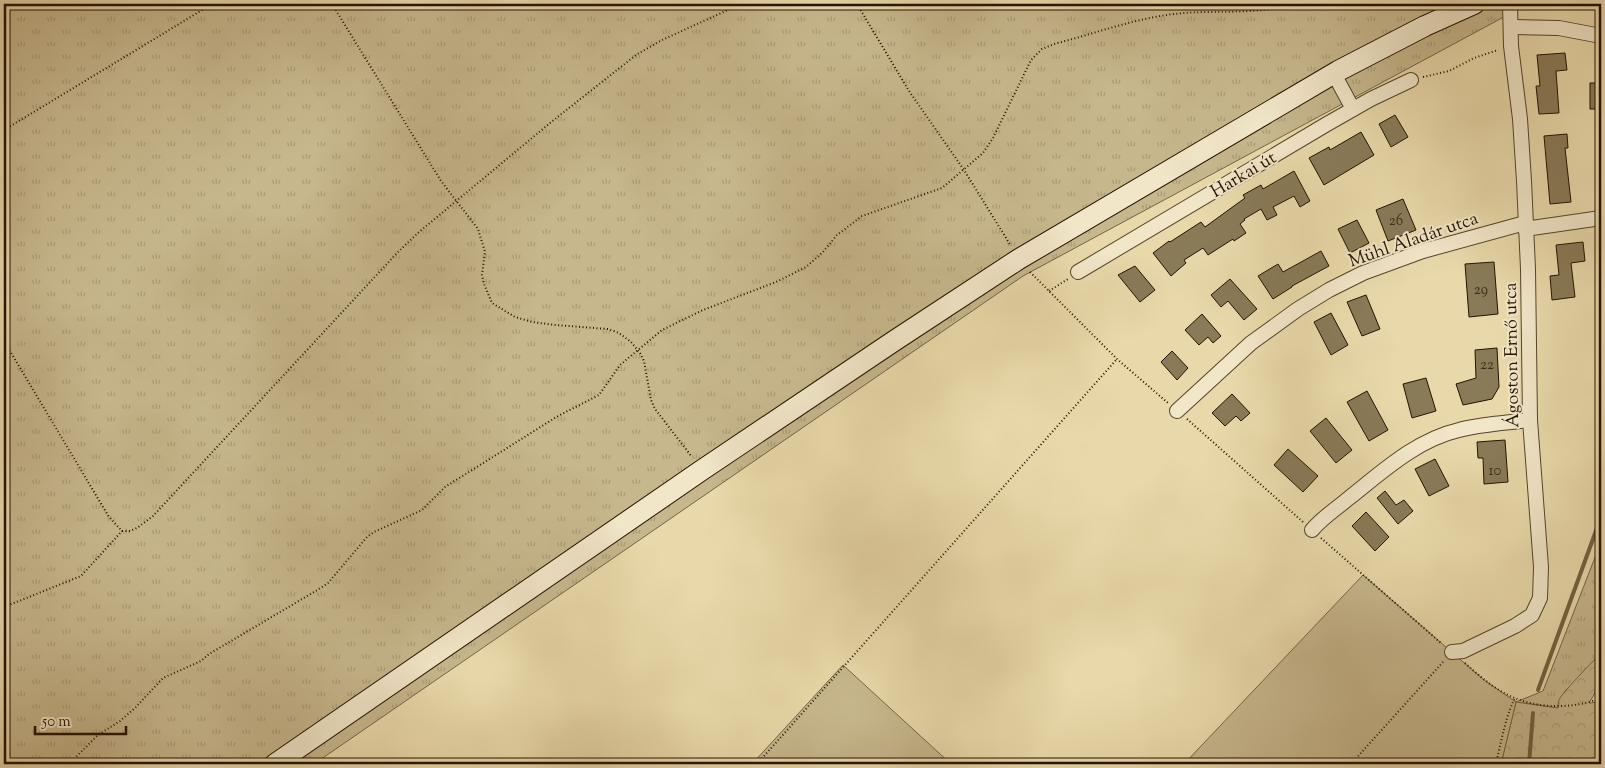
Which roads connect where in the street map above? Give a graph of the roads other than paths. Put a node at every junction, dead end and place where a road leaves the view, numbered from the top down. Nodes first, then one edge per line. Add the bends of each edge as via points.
1 (1474, 4) edge
2 (1510, 4) edge
3 (1511, 27) junction
4 (1601, 36) edge
5 (1334, 74) junction
6 (1410, 80) road end
7 (1353, 109) junction
8 (1601, 218) edge
9 (1525, 226) junction
10 (1078, 272) road end
11 (1177, 411) road end
12 (1530, 420) junction
13 (1312, 530) road end
14 (1452, 652) road end
15 (275, 764) edge

1 - 5 main road
2 - 3 street, Ágoston Ernő utca
3 - 4 street via 1559,28
3 - 9 street, Ágoston Ernő utca via 1520,118
5 - 7 street
5 - 15 main road via 1019,259 894,340
6 - 7 street, Harkai út
7 - 10 street, Harkai út
8 - 9 street, Mühl Aladár utca
9 - 11 street, Mühl Aladár utca via 1423,251 1363,272 1329,290 1251,343
9 - 12 street, Ágoston Ernő utca
12 - 13 street via 1458,430 1423,444 1376,475 1323,517
12 - 14 street, Ágoston Ernő utca via 1541,567 1540,598 1532,615 1515,626 1463,651

